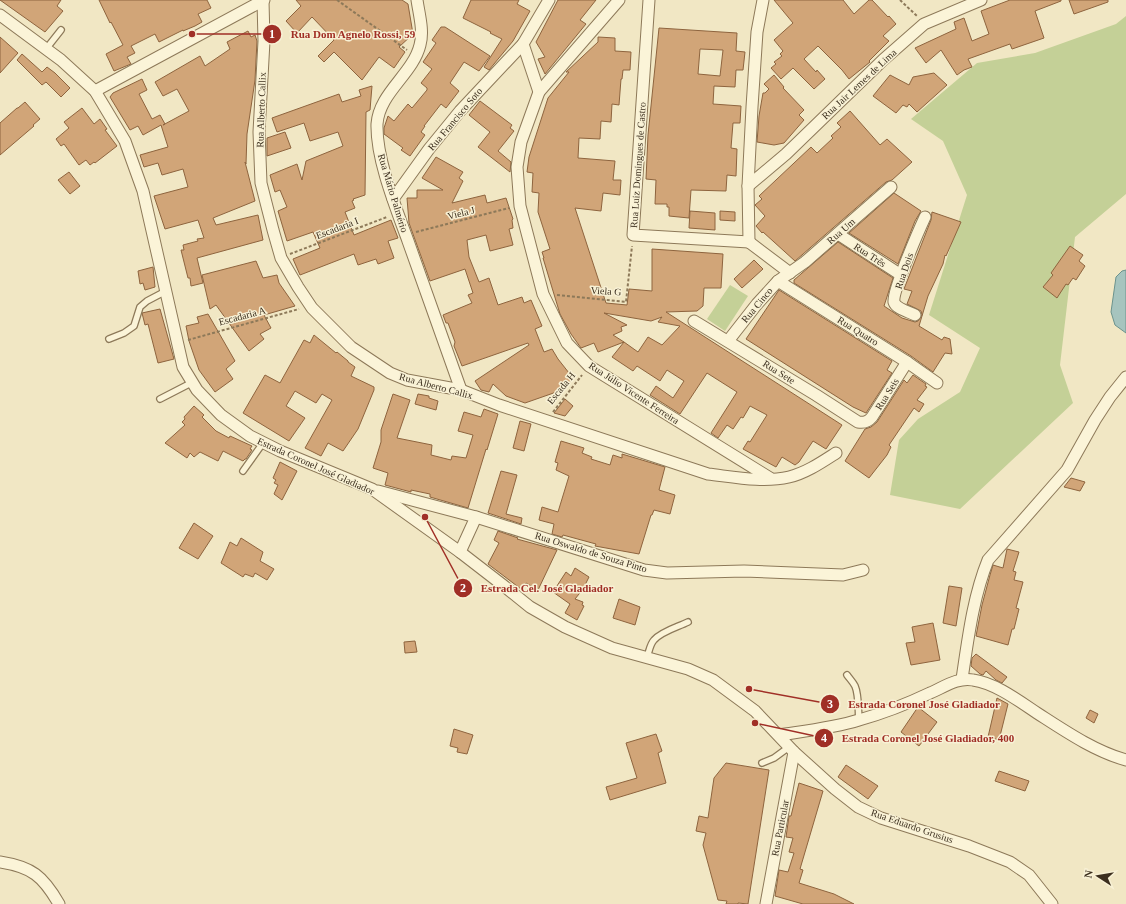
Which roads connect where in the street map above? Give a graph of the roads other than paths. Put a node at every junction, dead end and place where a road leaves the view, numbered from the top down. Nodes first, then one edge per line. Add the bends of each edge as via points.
1 (417, 0) edge
2 (549, 0) edge
3 (619, 0) edge
4 (649, 0) edge
5 (763, 0) edge
6 (981, 0) edge
7 (264, 1) edge
8 (0, 15) edge
9 (61, 30) dead end
10 (523, 44) junction
11 (46, 49) junction
12 (95, 91) junction
13 (539, 92) junction
14 (748, 186) junction
15 (891, 187) dead end
16 (393, 199) junction
17 (925, 217) dead end
18 (838, 234) junction
19 (749, 242) junction
20 (790, 273) junction
21 (901, 275) junction
22 (778, 281) junction
23 (166, 291) junction
24 (915, 315) dead end
25 (694, 321) dead end
26 (109, 339) dead end
27 (728, 341) junction
28 (907, 362) junction
29 (1126, 377) edge
30 (192, 382) junction
31 (937, 383) dead end
32 (461, 390) junction
33 (160, 399) dead end
34 (864, 422) joint
35 (263, 443) junction
36 (836, 453) dead end
37 (243, 471) dead end
38 (771, 479) junction
39 (372, 489) junction
40 (476, 517) junction
41 (460, 552) junction
42 (863, 570) dead end
43 (688, 622) dead end
44 (647, 658) junction
45 (847, 675) dead end
46 (962, 679) junction
47 (859, 720) junction
48 (779, 736) junction
49 (792, 750) junction
50 (1126, 760) edge
51 (762, 762) dead end
52 (0, 862) edge
53 (59, 904) edge
54 (766, 904) edge
55 (1052, 904) edge

1 - 16 street, Rua Mário Palmério via 422,32 421,44 416,56 383,105 378,122 380,154
2 - 10 street
3 - 13 street
4 - 19 street, Rua Luiz Domingues de Castro via 633,235
5 - 14 street via 757,32
6 - 14 street, Rua Jair Lemes de Lima via 924,24 786,154
7 - 12 street
7 - 32 street, Rua Alberto Callix via 259,132 262,183 282,258 312,308 351,347 390,373 407,380
8 - 11 street, Estrada Coronel José Gladiador
9 - 11 lane
10 - 13 street
10 - 16 street, Rua Francisco Soto via 460,111
11 - 12 street, Estrada Coronel José Gladiador
12 - 23 street, Estrada Coronel José Gladiador via 128,148 143,191
13 - 38 street, Rua Júlio Vicente Ferreira via 521,142 517,168 520,206 543,294 567,343 589,366
14 - 19 street
15 - 18 street, Rua Um
16 - 32 street, Rua Mário Palmério
17 - 21 street, Rua Dois
18 - 20 street, Rua Um
18 - 21 street, Rua Três
19 - 20 street
20 - 22 street, Rua Cinco
21 - 24 street, Rua Dois via 894,303
22 - 27 street, Rua Cinco
22 - 28 street, Rua Quatro
23 - 26 lane via 140,307 134,326
23 - 30 street, Estrada Coronel José Gladiador via 183,367
25 - 27 street, Rua Sete
27 - 34 street, Rua Sete via 852,420
28 - 31 street, Rua Quatro
28 - 34 street, Rua Seis via 872,417
29 - 46 street via 1110,396 1067,470 988,560 977,594
30 - 33 lane
30 - 35 street, Estrada Coronel José Gladiador via 221,415
32 - 38 street, Rua Alberto Callix via 708,474
35 - 37 lane
35 - 39 street, Estrada Coronel José Gladiador
36 - 38 street, Rua Alberto Callix via 790,477
39 - 40 street, Rua Oswaldo de Souza Pinto
39 - 41 street, Estrada Coronel José Gladiador
40 - 41 street
40 - 42 street, Rua Oswaldo de Souza Pinto via 644,570 666,573 744,571 844,575
41 - 44 street, Estrada Coronel José Gladiador via 536,611 612,648
43 - 44 lane via 654,639
44 - 48 street, Estrada Coronel José Gladiador via 688,669 713,680 755,711
45 - 47 lane via 855,686 858,697
46 - 47 street via 905,705
46 - 50 street via 986,684 1014,698 1061,729 1115,757
47 - 48 street
48 - 49 street, Rua Eduardo Grusius
49 - 51 lane
49 - 54 street, Rua Particular
49 - 55 street, Rua Eduardo Grusius via 858,807 881,818 1010,862 1029,875
52 - 53 street via 19,866 34,873 49,887

